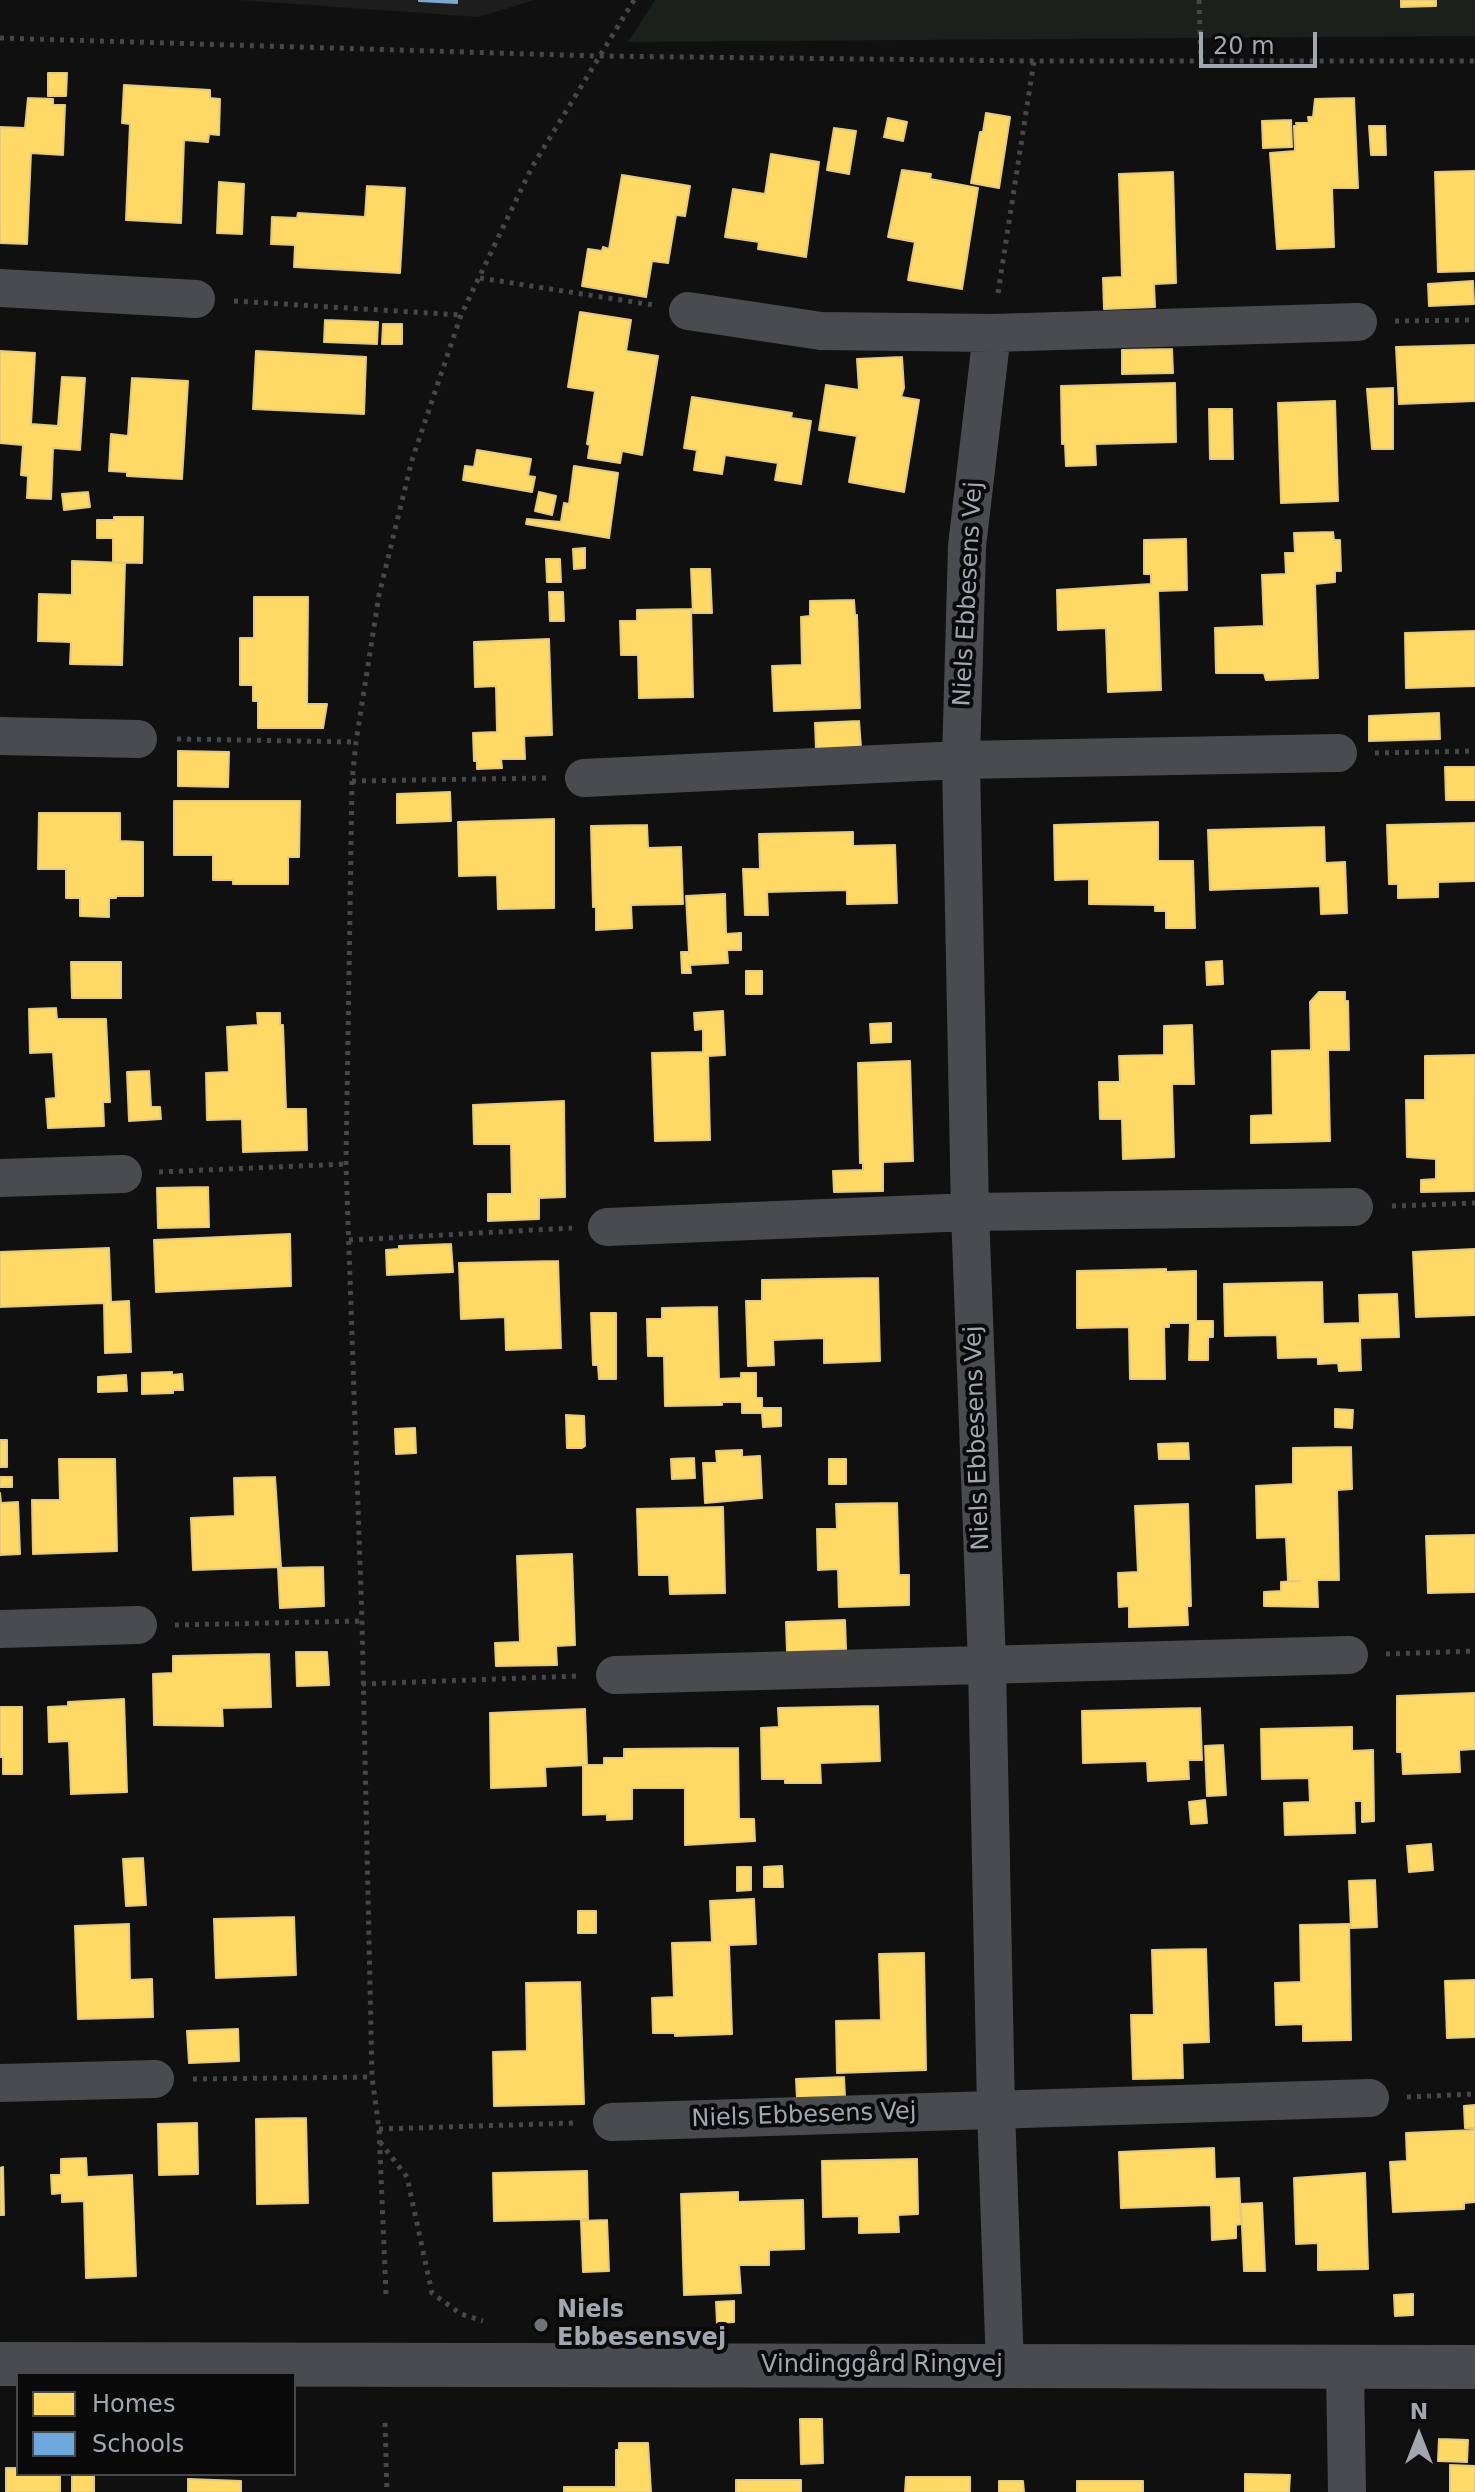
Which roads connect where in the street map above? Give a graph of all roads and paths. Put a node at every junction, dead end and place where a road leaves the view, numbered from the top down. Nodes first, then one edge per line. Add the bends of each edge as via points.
1 (634, 0) edge
2 (1199, 0) edge
3 (0, 38) edge
4 (597, 56) junction
5 (1201, 59) junction
6 (1034, 61) junction
7 (1475, 61) edge
8 (480, 278) junction
9 (0, 288) edge
10 (196, 299) joint
11 (688, 311) joint
12 (461, 315) junction
13 (1475, 320) edge
14 (1358, 322) joint
15 (992, 333) junction
16 (0, 736) edge
17 (138, 739) joint
18 (356, 742) junction
19 (1475, 751) edge
20 (1338, 753) joint
21 (961, 760) junction
22 (584, 778) joint
23 (352, 781) junction
24 (346, 1164) junction
25 (123, 1174) joint
26 (0, 1178) edge
27 (1475, 1203) edge
28 (1354, 1207) joint
29 (970, 1212) junction
30 (607, 1227) joint
31 (349, 1240) junction
32 (362, 1621) junction
33 (138, 1625) joint
34 (0, 1629) edge
35 (1475, 1651) edge
36 (1349, 1655) joint
37 (987, 1664) junction
38 (615, 1675) joint
39 (362, 1684) junction
40 (372, 2077) junction
41 (155, 2079) joint
42 (0, 2083) edge
43 (1475, 2094) edge
44 (1370, 2098) joint
45 (996, 2110) junction
46 (612, 2122) joint
47 (379, 2129) junction
48 (379, 2141) junction
49 (386, 2294) dead end
50 (488, 2323) dead end
51 (0, 2364) edge
52 (1005, 2367) junction
53 (1475, 2367) edge
54 (1345, 2368) junction
55 (385, 2423) dead end
56 (387, 2492) edge
57 (1347, 2492) edge

1 - 4 path
2 - 5 path
3 - 4 path
4 - 6 path
4 - 8 path via 532,167
5 - 6 path
5 - 7 path
6 - 15 path
8 - 11 path
8 - 12 path
9 - 10 street
10 - 12 path
11 - 15 street via 821,331
12 - 18 path via 408,475 379,595
13 - 14 path
14 - 15 street
15 - 21 street, Niels Ebbesens Vej via 967,546
16 - 17 street
17 - 18 path
18 - 23 path
19 - 20 path
20 - 21 street
21 - 22 street
21 - 29 street, Niels Ebbesens Vej
22 - 23 path
23 - 24 path
24 - 25 path
24 - 31 path
25 - 26 street
27 - 28 path
28 - 29 street
29 - 30 street
29 - 37 street, Niels Ebbesens Vej
30 - 31 path
31 - 32 path
32 - 33 path
32 - 39 path
33 - 34 street
35 - 36 path
36 - 37 street
37 - 38 street
37 - 45 street, Niels Ebbesens Vej
38 - 39 path
39 - 40 path
40 - 41 path
40 - 47 path
41 - 42 street
43 - 44 path
44 - 45 street, Niels Ebbesens Vej
45 - 46 street, Niels Ebbesens Vej
45 - 52 street, Niels Ebbesens Vej
46 - 47 path
47 - 48 path
48 - 49 path
48 - 50 path via 407,2177 432,2293 461,2314
51 - 52 street, Vindinggård Ringvej
52 - 54 street, Vindinggård Ringvej
53 - 54 street, Vindinggård Ringvej
54 - 57 street
55 - 56 path

